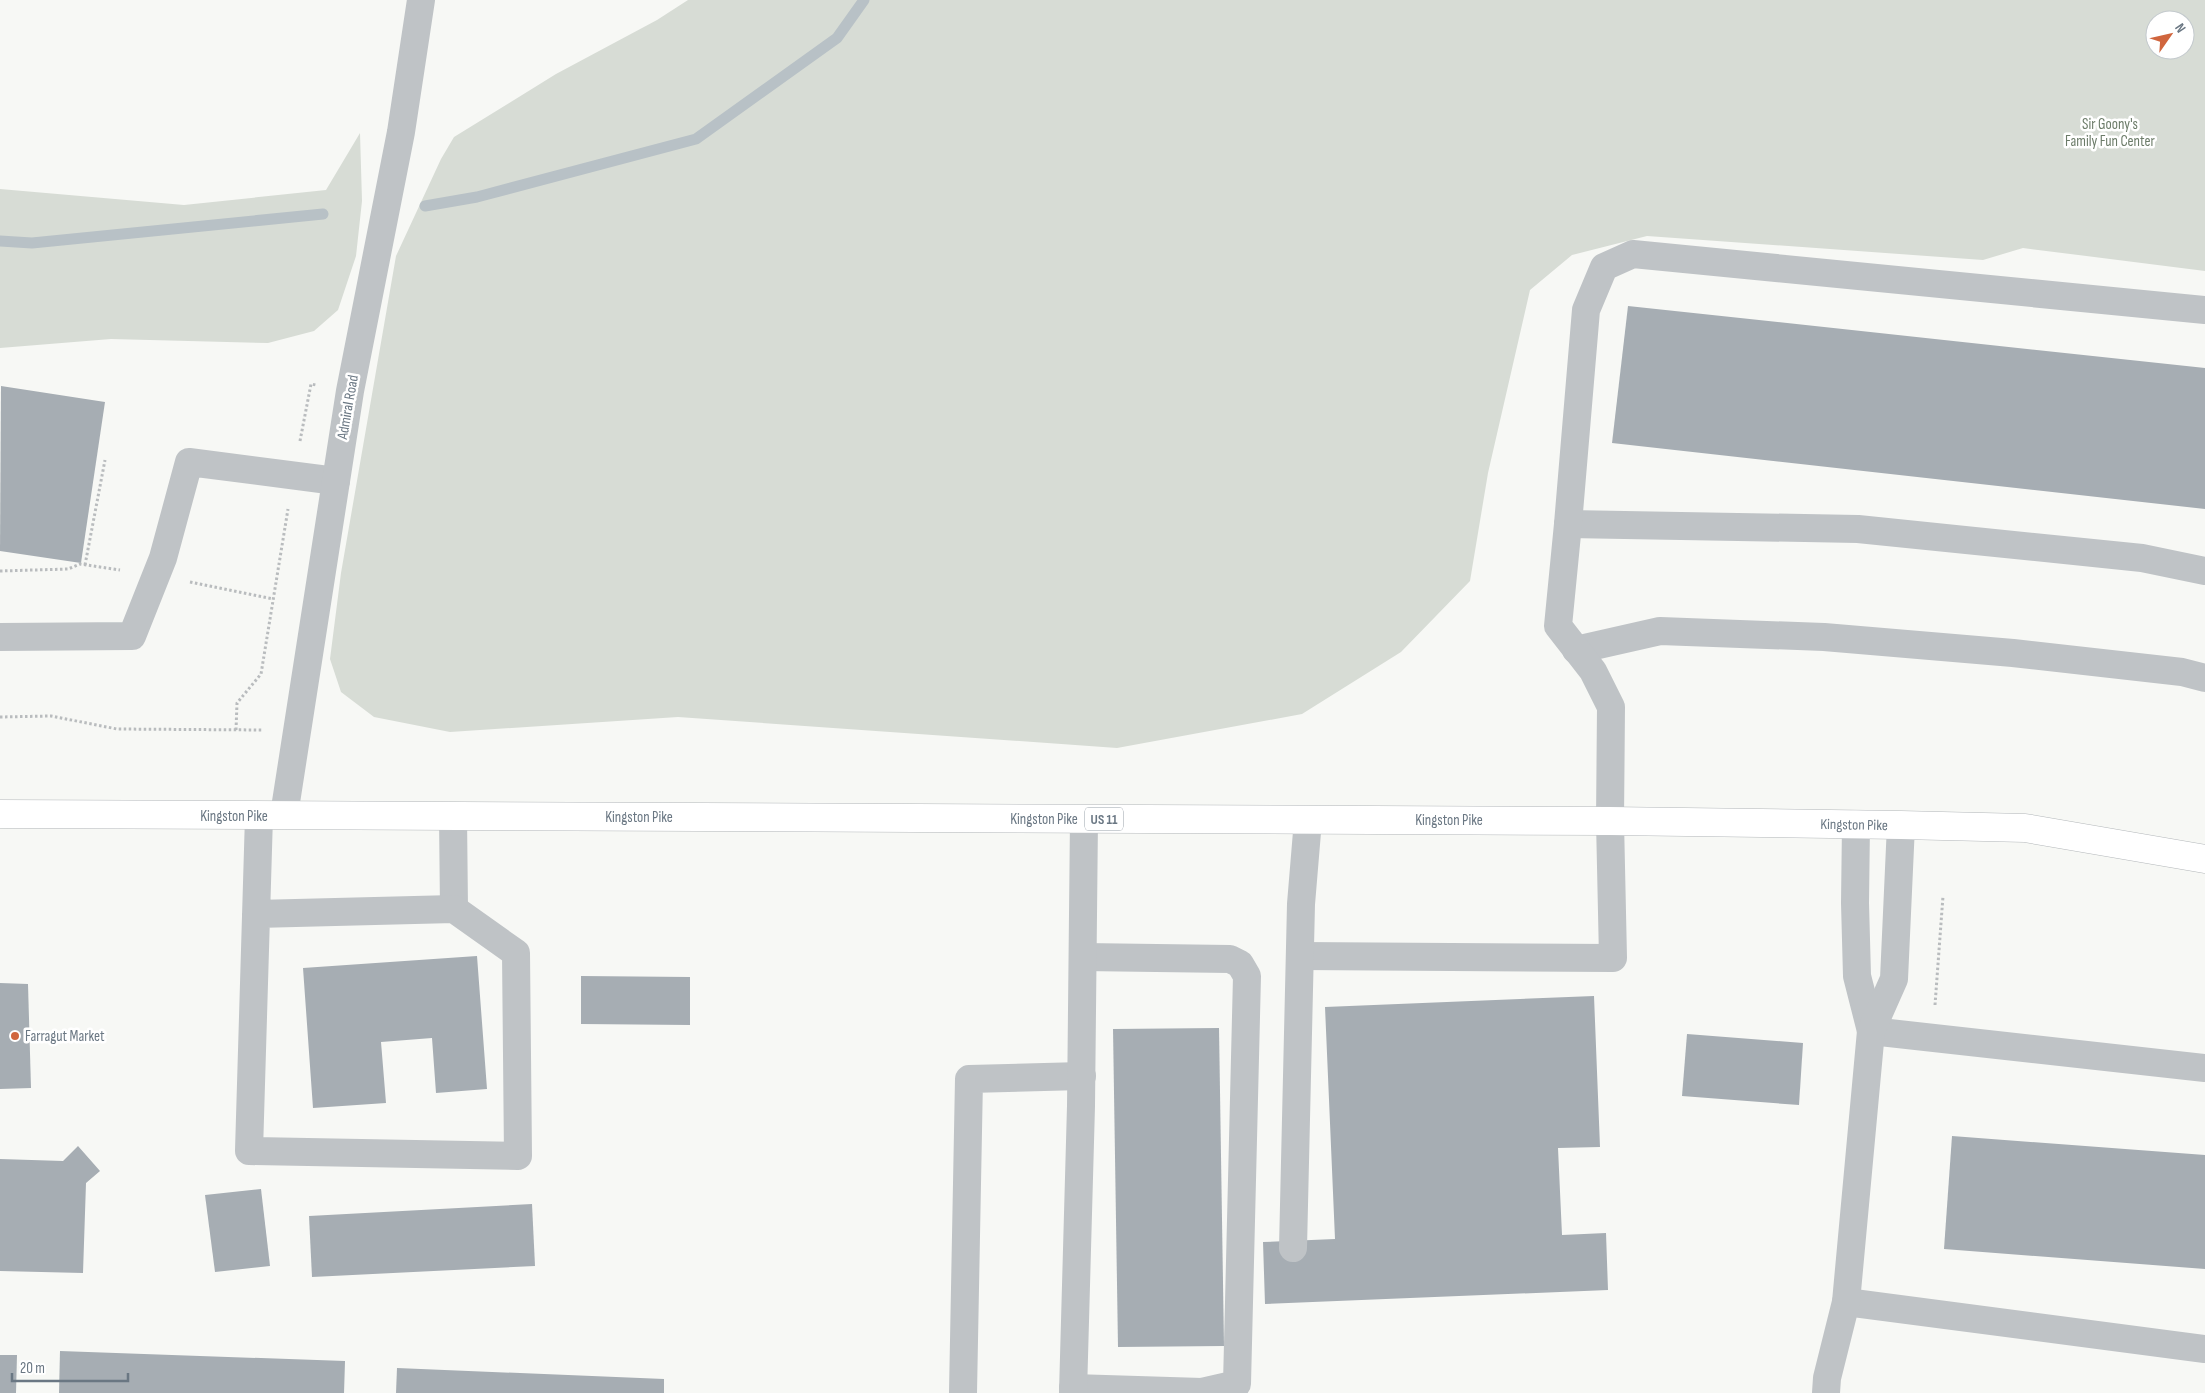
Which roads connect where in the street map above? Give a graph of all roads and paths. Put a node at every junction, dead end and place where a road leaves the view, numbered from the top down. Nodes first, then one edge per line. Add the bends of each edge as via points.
1 (421, 0) edge
2 (2205, 310) edge
3 (350, 391) junction
4 (105, 460) dead end
5 (294, 475) junction
6 (336, 481) junction
7 (1568, 524) junction
8 (85, 565) dead end
9 (2205, 570) edge
10 (0, 637) edge
11 (1576, 650) junction
12 (2205, 678) edge
13 (0, 717) edge
14 (236, 730) junction
15 (297, 730) junction
16 (0, 814) edge
17 (271, 816) junction
18 (453, 816) junction
19 (1084, 819) junction
20 (1308, 820) junction
21 (1610, 821) junction
22 (1856, 824) junction
23 (1901, 825) junction
24 (2205, 859) edge
25 (1943, 896) dead end
26 (454, 909) junction
27 (256, 914) junction
28 (1300, 956) junction
29 (1083, 957) junction
30 (1871, 1030) junction
31 (1933, 1037) junction
32 (2205, 1068) edge
33 (1082, 1076) junction
34 (1293, 1248) dead end
35 (1846, 1302) junction
36 (2205, 1349) edge
37 (1073, 1390) edge
38 (963, 1393) edge
39 (1826, 1393) edge

1 - 3 street, Admiral Road via 400,132
2 - 7 street via 1633,254 1604,267 1586,310
3 - 5 path via 311,384
3 - 6 street, Admiral Road
4 - 8 path
5 - 6 street
5 - 10 street via 189,462 163,558 132,636
5 - 14 path via 261,674 238,703
6 - 15 street, Admiral Road
7 - 9 street via 1858,529 2142,558
7 - 11 street via 1558,626
11 - 12 street via 1660,631 1824,637 2022,654 2182,672
11 - 21 street via 1593,671 1611,708
13 - 14 path via 51,716 117,729
14 - 15 path
15 - 17 street, Admiral Road
16 - 17 main road, Kingston Pike / US 11
17 - 18 main road, Kingston Pike / US 11
17 - 27 street, Admiral Road
18 - 19 main road, Kingston Pike / US 11
18 - 26 street
19 - 20 main road, Kingston Pike / US 11
19 - 29 street
20 - 21 main road, Kingston Pike / US 11
20 - 28 street
21 - 22 main road, Kingston Pike / US 11
21 - 28 street via 1612,958
22 - 23 main road, Kingston Pike / US 11
22 - 30 street via 1857,976
23 - 24 main road, Kingston Pike / US 11 via 2025,828
23 - 30 street via 1894,979
25 - 31 path
26 - 27 street
26 - 27 street, Admiral Road via 516,953 518,1156 249,1151
28 - 34 street
29 - 33 street
29 - 37 street via 1230,959 1240,964 1248,976 1237,1384 1202,1392
30 - 31 street
30 - 35 street
31 - 32 street
33 - 37 street
33 - 38 street via 969,1079
35 - 36 street
35 - 39 street

